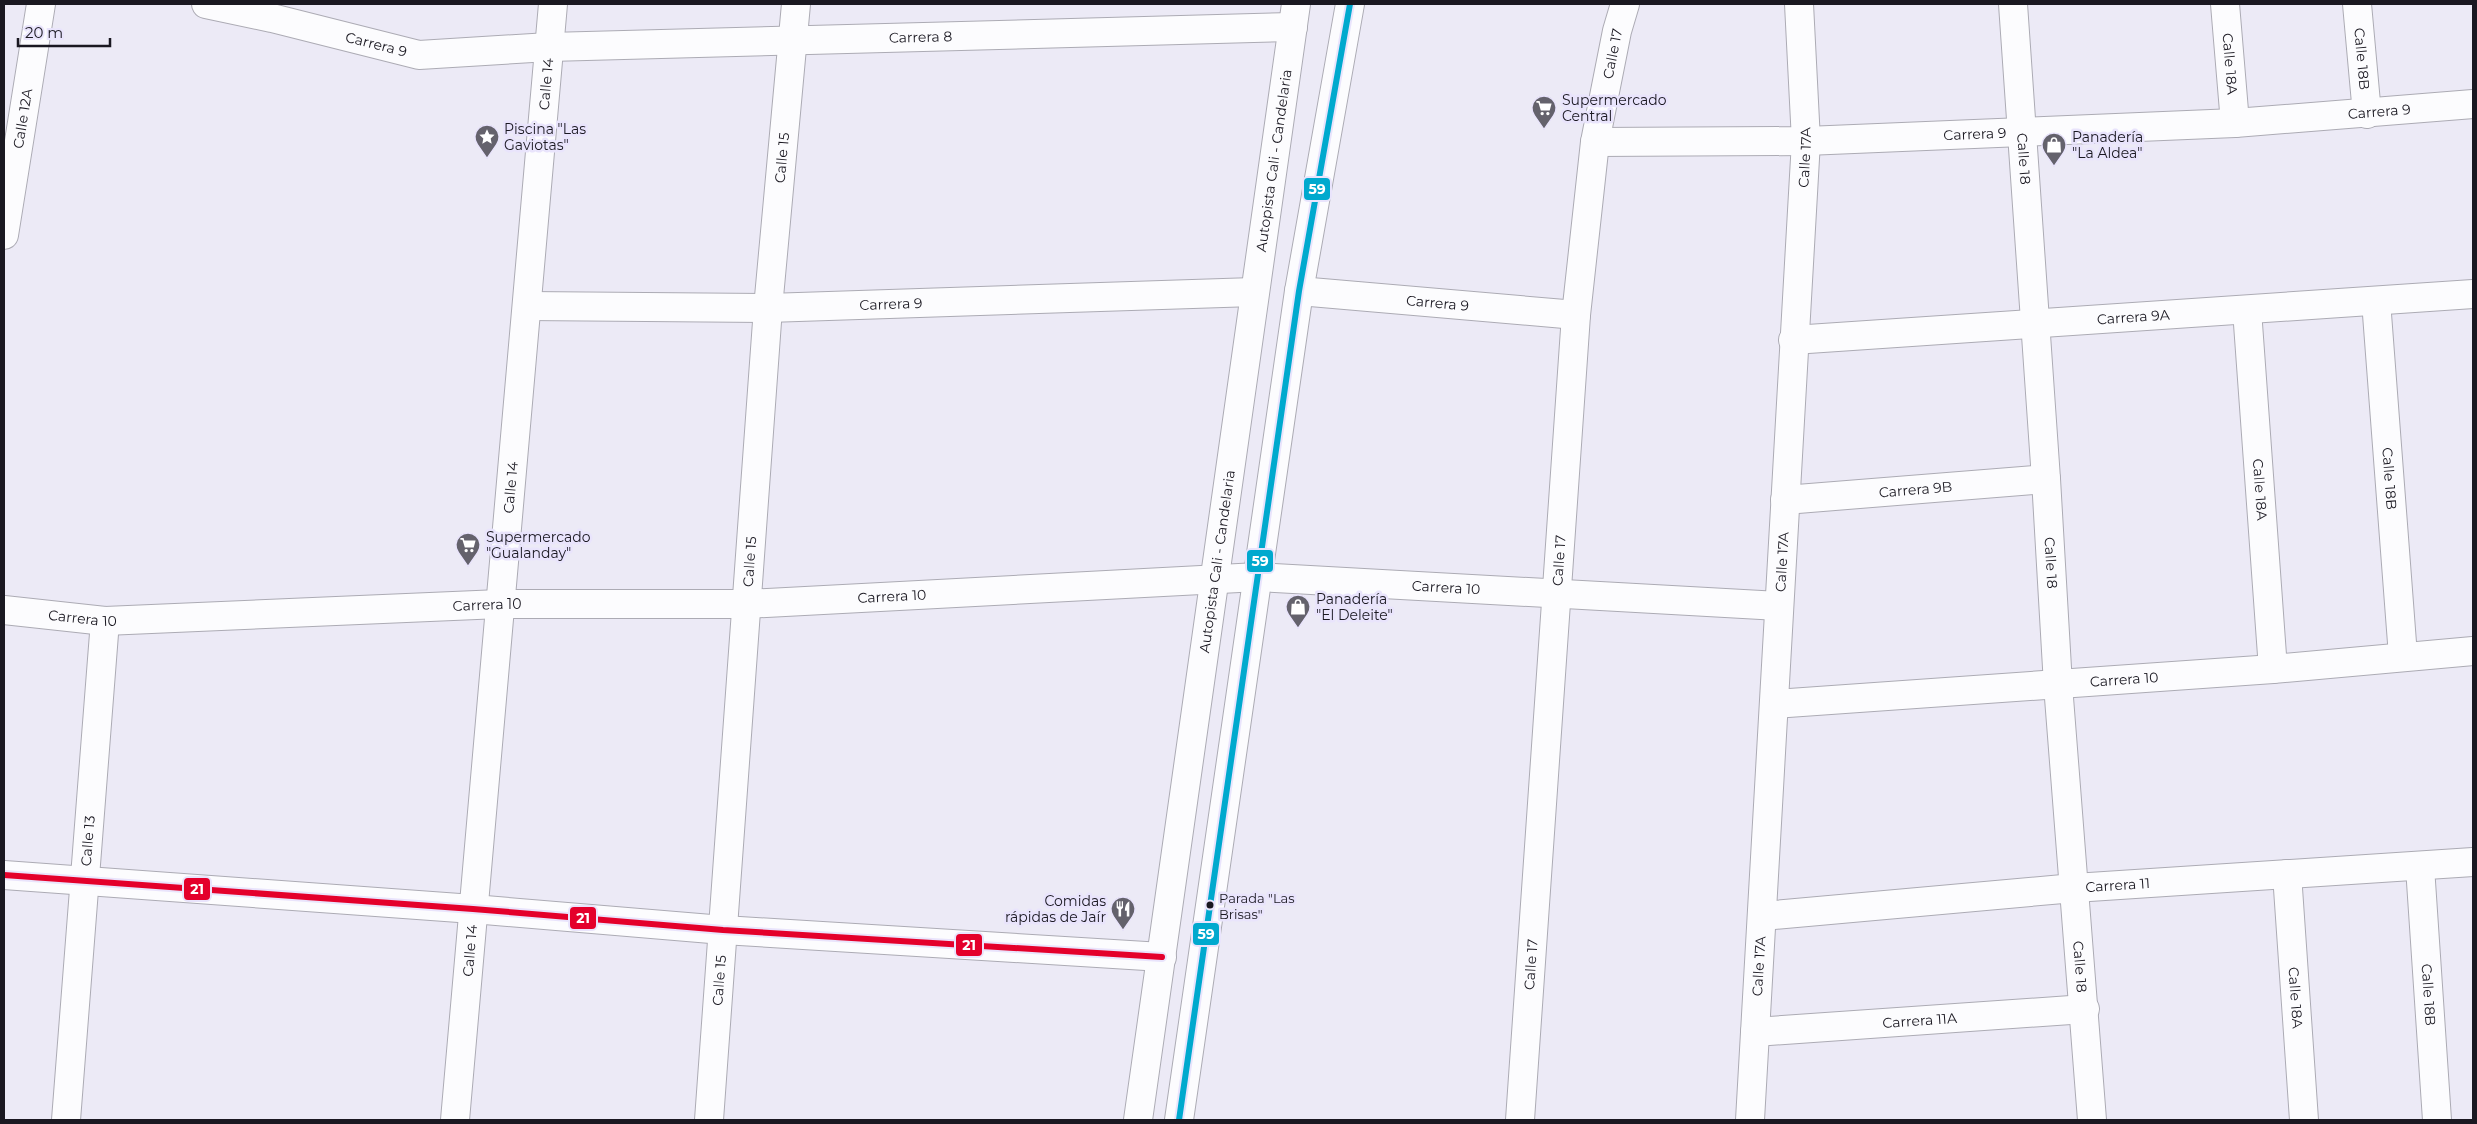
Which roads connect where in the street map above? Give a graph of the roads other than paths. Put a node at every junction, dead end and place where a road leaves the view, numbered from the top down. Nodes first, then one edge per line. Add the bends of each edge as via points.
1 (41, 4) edge
2 (206, 4) edge
3 (553, 4) edge
4 (796, 4) edge
5 (1350, 4) edge
6 (1625, 4) edge
7 (1799, 4) edge
8 (2013, 4) edge
9 (2224, 4) edge
10 (2357, 4) edge
11 (1295, 15) edge
12 (794, 40) junction
13 (549, 47) junction
14 (2473, 104) edge
15 (2367, 114) junction
16 (2235, 123) junction
17 (2022, 132) junction
18 (1806, 141) junction
19 (1595, 142) junction
20 (4, 235) edge
21 (1299, 291) junction
22 (1254, 292) junction
23 (2473, 294) edge
24 (2376, 301) junction
25 (527, 306) junction
26 (768, 308) junction
27 (2247, 310) junction
28 (1576, 315) junction
29 (2035, 324) junction
30 (1794, 340) junction
31 (2046, 480) junction
32 (1785, 500) junction
33 (1258, 577) junction
34 (1216, 580) junction
35 (1557, 595) junction
36 (500, 604) junction
37 (746, 604) junction
38 (1779, 606) junction
39 (4, 610) edge
40 (104, 620) junction
41 (2473, 651) edge
42 (2403, 656) junction
43 (2273, 669) junction
44 (2058, 685) junction
45 (1774, 704) junction
46 (2473, 862) edge
47 (2420, 867) junction
48 (4, 874) edge
49 (2287, 874) junction
50 (85, 880) junction
51 (2074, 888) junction
52 (474, 909) junction
53 (1763, 916) junction
54 (723, 930) junction
55 (1162, 957) junction
56 (2085, 1009) junction
57 (1755, 1032) junction
58 (66, 1120) edge
59 (455, 1120) edge
60 (709, 1120) edge
61 (1138, 1120) edge
62 (1179, 1120) edge
63 (1520, 1120) edge
64 (1750, 1120) edge
65 (2092, 1120) edge
66 (2304, 1120) edge
67 (2437, 1120) edge

1 - 20 street, Calle 12A
2 - 13 street, Carrera 9 via 419,55
3 - 13 street, Calle 14
4 - 12 street, Calle 15
5 - 21 street
6 - 19 street, Calle 17
7 - 18 street, Calle 17A
8 - 17 street, Calle 18
9 - 16 street, Calle 18A
10 - 15 street, Calle 18B
11 - 12 street, Carrera 8
11 - 22 street, Autopista Cali - Candelaria
12 - 13 street, Carrera 8
12 - 26 street, Calle 15
13 - 25 street, Calle 14
14 - 15 street, Carrera 9
15 - 16 street, Carrera 9
16 - 17 street, Carrera 9
17 - 18 street, Carrera 9
17 - 29 street, Calle 18
18 - 19 street, Carrera 9
18 - 30 street, Calle 17A
19 - 28 street, Calle 17
21 - 28 street, Carrera 9
21 - 33 street
22 - 26 street, Carrera 9
22 - 34 street, Autopista Cali - Candelaria
23 - 24 street, Carrera 9A
24 - 27 street, Carrera 9A
24 - 42 street, Calle 18B
25 - 26 street, Carrera 9
25 - 36 street, Calle 14
26 - 37 street, Calle 15
27 - 29 street, Carrera 9A
27 - 43 street, Calle 18A
28 - 35 street, Calle 17
29 - 30 street, Carrera 9A
29 - 31 street, Calle 18
30 - 32 street, Calle 17A
31 - 32 street, Carrera 9B
31 - 44 street, Calle 18
32 - 38 street, Calle 17A
33 - 34 street, Carrera 10
33 - 35 street, Carrera 10
33 - 62 street
34 - 37 street, Carrera 10
34 - 55 street, Autopista Cali - Candelaria
35 - 38 street, Carrera 10
35 - 63 street, Calle 17
36 - 37 street, Carrera 10
36 - 40 street, Carrera 10
36 - 52 street, Calle 14
37 - 54 street, Calle 15
38 - 45 street, Calle 17A
39 - 40 street, Carrera 10
40 - 50 street, Calle 13
41 - 42 street, Carrera 10
42 - 43 street, Carrera 10
43 - 44 street, Carrera 10
44 - 45 street, Carrera 10
44 - 51 street, Calle 18
45 - 53 street, Calle 17A
46 - 47 street, Carrera 11
47 - 49 street, Carrera 11
47 - 67 street, Calle 18B
48 - 50 street
49 - 51 street, Carrera 11
49 - 66 street, Calle 18A
50 - 52 street
50 - 58 street, Calle 13
51 - 53 street, Carrera 11
51 - 56 street, Calle 18
52 - 54 street
52 - 59 street, Calle 14
53 - 57 street, Calle 17A
54 - 55 street
54 - 60 street, Calle 15
55 - 61 street, Autopista Cali - Candelaria
56 - 57 street, Carrera 11A
56 - 65 street, Calle 18
57 - 64 street, Calle 17A

